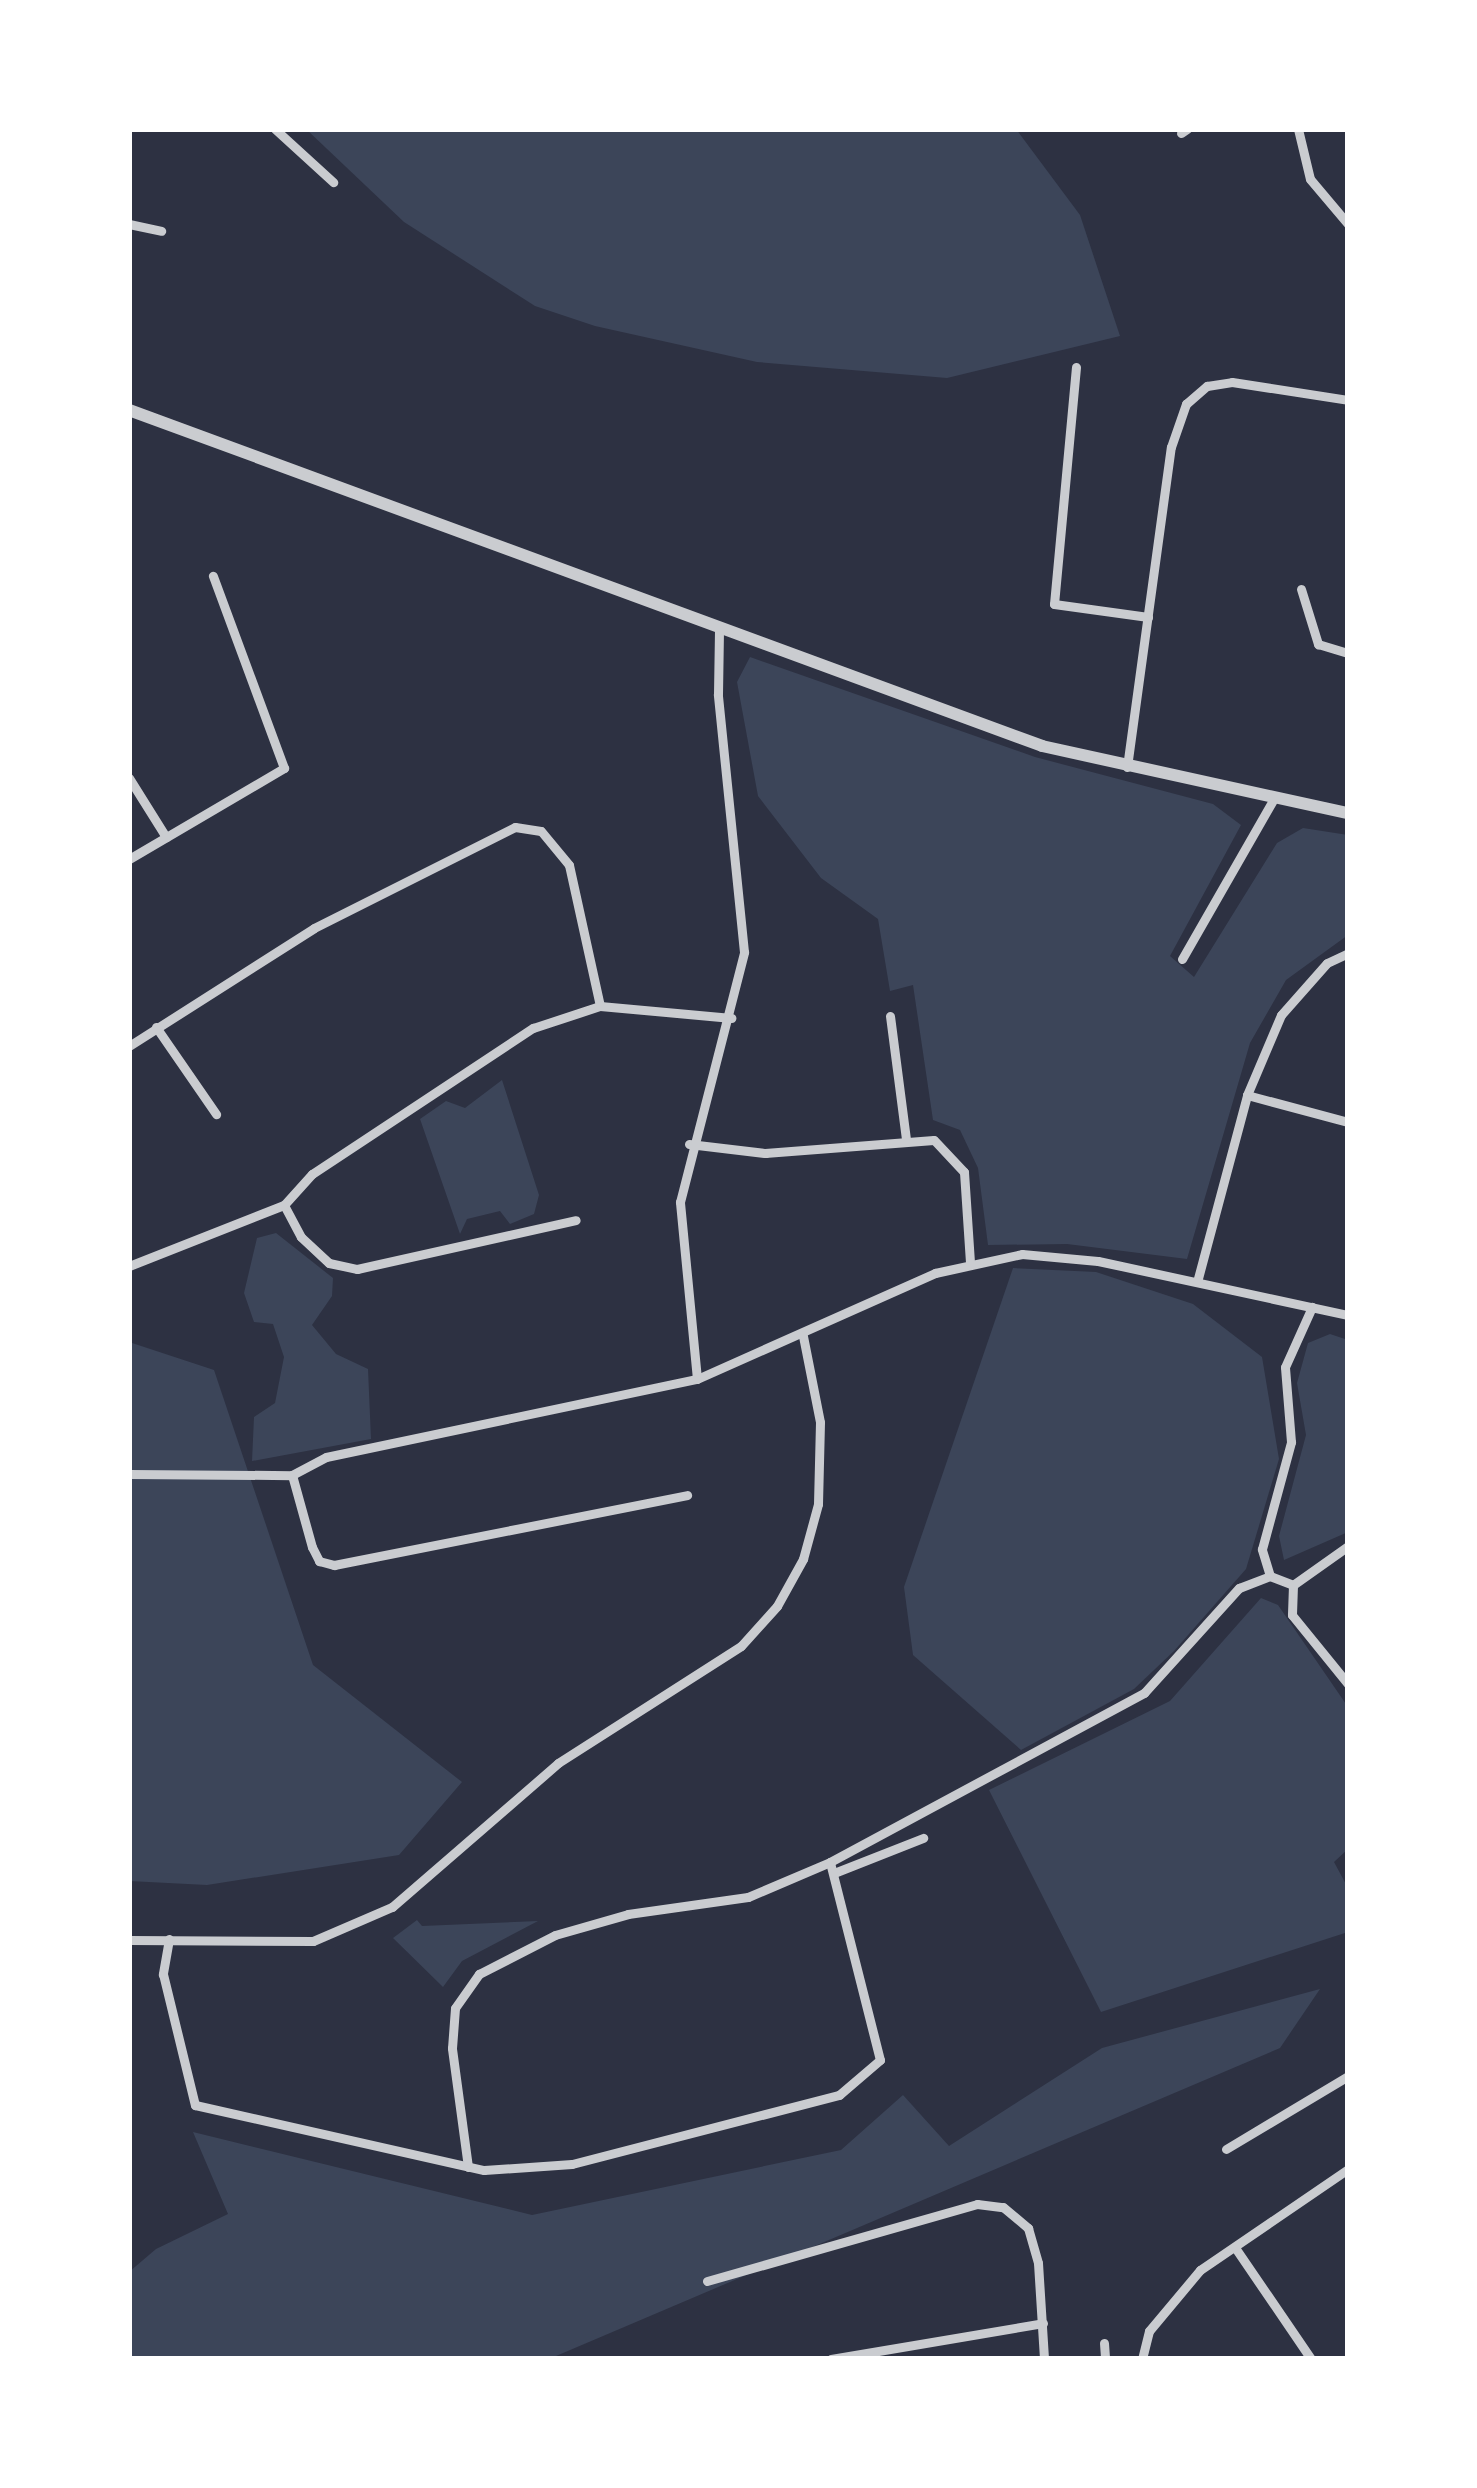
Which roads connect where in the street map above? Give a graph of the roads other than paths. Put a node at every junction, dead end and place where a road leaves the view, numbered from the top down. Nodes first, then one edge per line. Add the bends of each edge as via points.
1 (275, 129) edge
2 (1298, 129) edge
3 (333, 182) dead end
4 (129, 224) edge
5 (1348, 224) edge
6 (161, 231) dead end
7 (1076, 368) dead end
8 (1348, 400) edge
9 (129, 410) edge
10 (213, 576) dead end
11 (1301, 589) dead end
12 (1148, 617) junction
13 (719, 631) junction
14 (1348, 653) edge
15 (1127, 766) junction
16 (129, 778) edge
17 (1274, 800) junction
18 (1348, 813) edge
19 (166, 837) junction
20 (129, 859) edge
21 (1348, 953) edge
22 (1181, 959) dead end
23 (600, 1006) junction
24 (890, 1016) dead end
25 (731, 1018) junction
26 (155, 1027) junction
27 (129, 1046) edge
28 (1246, 1095) junction
29 (216, 1114) dead end
30 (1348, 1122) edge
31 (906, 1139) junction
32 (689, 1144) junction
33 (284, 1205) junction
34 (575, 1220) dead end
35 (970, 1262) junction
36 (129, 1266) edge
37 (1197, 1282) junction
38 (1312, 1307) junction
39 (1348, 1315) edge
40 (803, 1336) junction
41 (697, 1379) junction
42 (129, 1474) edge
43 (292, 1475) junction
44 (687, 1495) dead end
45 (1348, 1546) edge
46 (1270, 1576) junction
47 (1293, 1585) junction
48 (1348, 1684) edge
49 (922, 1838) dead end
50 (832, 1868) junction
51 (169, 1939) junction
52 (129, 1940) edge
53 (1348, 2076) edge
54 (1226, 2149) dead end
55 (468, 2167) junction
56 (1348, 2169) edge
57 (1236, 2249) junction
58 (707, 2281) dead end
59 (1043, 2323) junction
60 (1105, 2343) dead end
61 (831, 2359) edge
62 (1044, 2359) edge
63 (1105, 2359) edge
64 (1142, 2359) edge
65 (1311, 2359) edge

1 - 3 street
2 - 5 street via 1310,179
4 - 6 street
7 - 12 street via 1054,604
8 - 12 street via 1232,382 1207,386 1186,404 1172,447
9 - 13 street
10 - 19 street via 284,768
11 - 14 street via 1318,644
12 - 15 street
13 - 15 street via 1006,734
13 - 25 street via 718,694 744,890 744,952
15 - 17 street
16 - 19 street
17 - 18 street
17 - 22 street
19 - 20 street
21 - 28 street via 1327,963 1281,1015
23 - 25 street
23 - 26 street via 568,866 541,831 515,826 314,928
23 - 33 street via 494,1051 312,1174
24 - 31 street
25 - 32 street
26 - 27 street
26 - 29 street
28 - 30 street
28 - 37 street
31 - 32 street via 765,1153
31 - 35 street via 934,1139 964,1172
32 - 41 street via 681,1264
33 - 34 street via 301,1237 329,1263 357,1269
33 - 36 street
35 - 37 street via 1022,1254
35 - 40 street
37 - 38 street
38 - 39 street
38 - 46 street via 1285,1366 1291,1442 1262,1549
40 - 41 street
40 - 51 street via 820,1422 818,1504 803,1559 777,1606 741,1646 558,1763 392,1907 314,1941
41 - 43 street via 326,1457
42 - 43 street
43 - 44 street via 312,1547 319,1561 334,1565
45 - 47 street
46 - 47 street
46 - 50 street via 1239,1588 1144,1693
47 - 48 street via 1292,1615
49 - 50 street
50 - 55 street via 748,1897 628,1914 555,1936 479,1974 455,2008 452,2048
50 - 55 street via 880,2060 839,2095 572,2164
51 - 52 street
51 - 55 street via 163,1974 195,2105
53 - 54 street
56 - 57 street
57 - 64 street via 1172,2297
57 - 65 street
58 - 59 street via 977,2204 1004,2207 1028,2228
59 - 61 street
59 - 62 street
60 - 63 street

